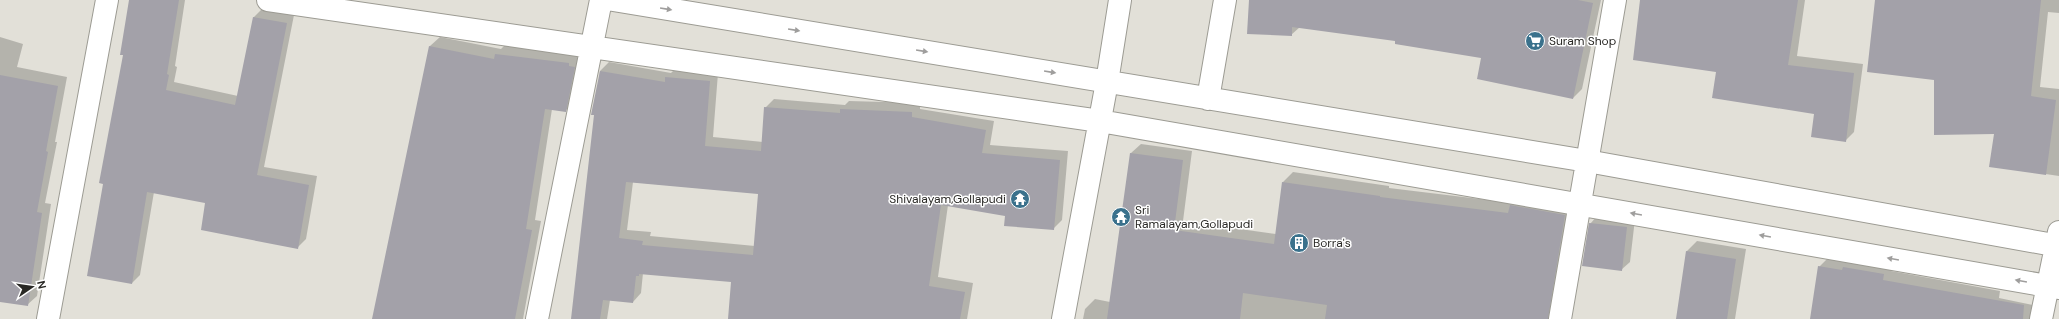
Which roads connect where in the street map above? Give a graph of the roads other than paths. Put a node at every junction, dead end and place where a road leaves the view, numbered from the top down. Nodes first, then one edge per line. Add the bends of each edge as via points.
1 (107, 0) edge
2 (268, 0) edge
3 (601, 0) edge
4 (613, 0) edge
5 (1120, 0) edge
6 (1225, 0) edge
7 (1615, 0) edge
8 (592, 47) junction
9 (1108, 82) junction
10 (1208, 99) junction
11 (1100, 122) junction
12 (1587, 161) junction
13 (1579, 204) junction
14 (2058, 241) edge
15 (2053, 287) edge
16 (48, 319) edge
17 (538, 319) edge
18 (1063, 319) edge
19 (1560, 319) edge
20 (2041, 319) edge

1 - 16 street
2 - 8 street
3 - 8 street
4 -> 9 street
5 - 9 street
6 - 10 street
7 - 12 street
8 - 11 street
8 - 17 street
9 - 10 street
9 - 11 street
10 - 12 street
11 - 13 street
11 - 18 street
12 - 13 street
12 - 14 street
15 -> 13 street
13 - 19 street
14 - 15 street
15 - 20 street

